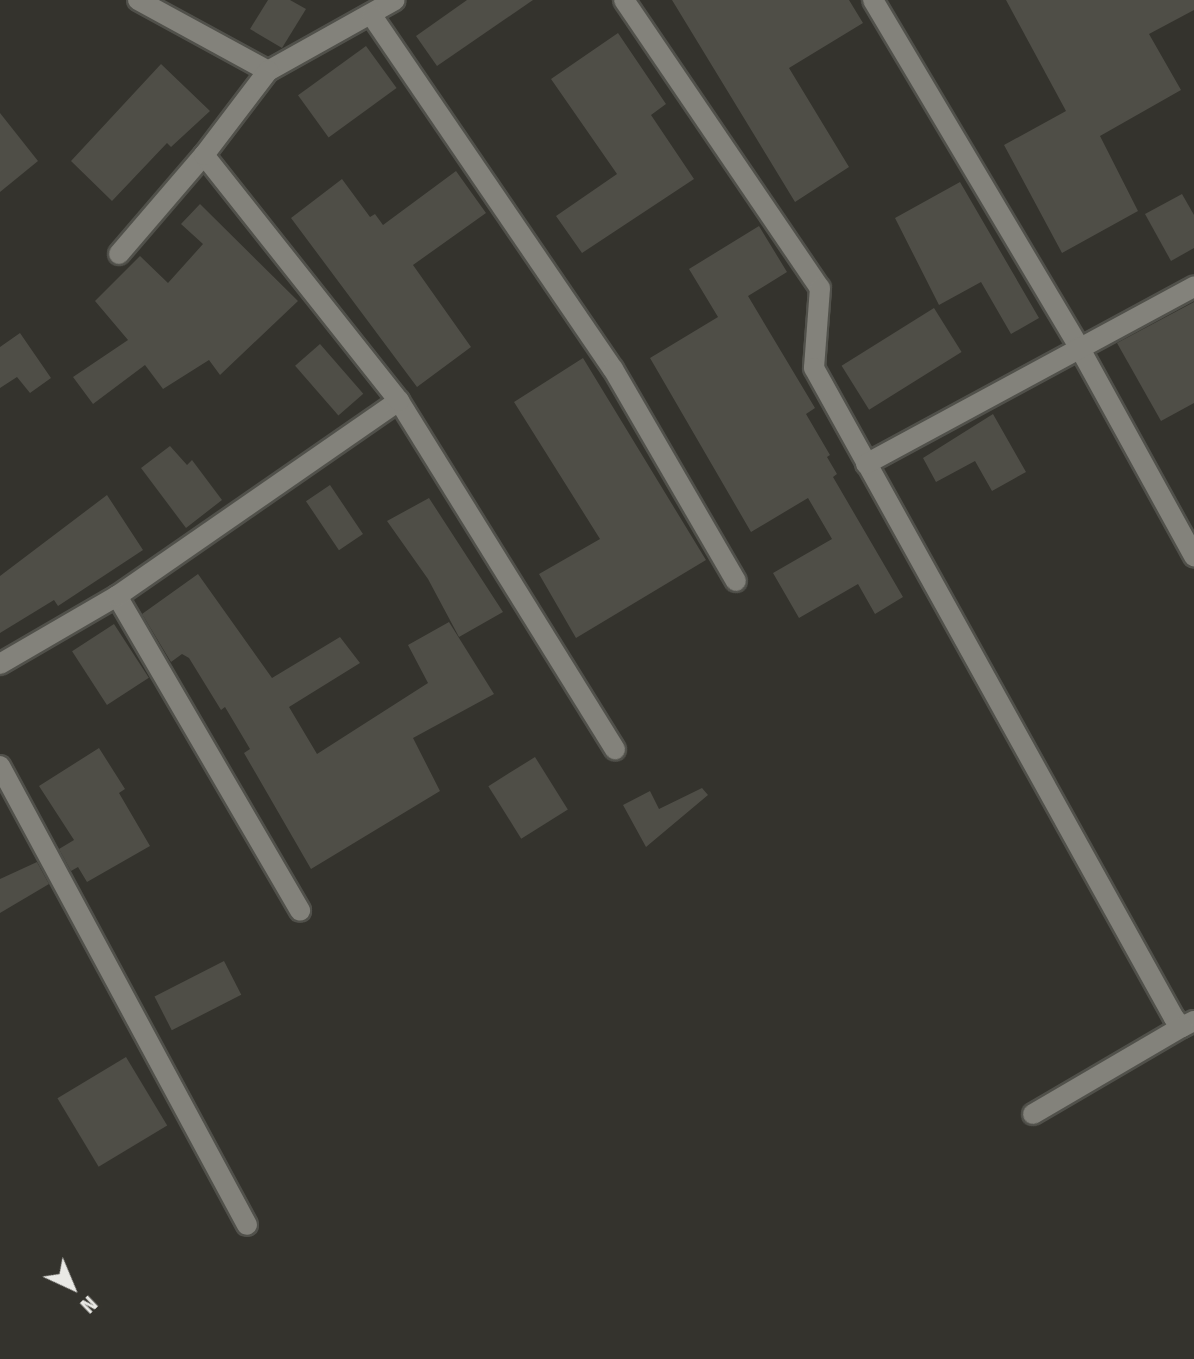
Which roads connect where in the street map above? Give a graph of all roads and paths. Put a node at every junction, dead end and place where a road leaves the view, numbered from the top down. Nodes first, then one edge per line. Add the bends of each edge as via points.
1 (138, 0) edge
2 (395, 0) edge
3 (624, 0) edge
4 (873, 0) edge
5 (372, 16) junction
6 (268, 71) junction
7 (204, 155) junction
8 (119, 254) dead end
9 (1194, 287) edge
10 (1079, 347) junction
11 (399, 401) junction
12 (866, 464) junction
13 (1194, 556) edge
14 (736, 581) dead end
15 (117, 596) junction
16 (0, 664) edge
17 (615, 750) dead end
18 (0, 766) edge
19 (300, 911) dead end
20 (1188, 1024) edge
21 (1033, 1114) dead end
22 (247, 1225) dead end

1 - 6 street
2 - 5 street
3 - 12 street via 820,288 814,368
4 - 10 street
5 - 6 street
5 - 14 street via 613,369
6 - 7 street
7 - 8 street
7 - 11 street
9 - 10 street
10 - 12 street
10 - 13 street
11 - 15 street
11 - 17 street
12 - 20 street
15 - 16 street
15 - 19 street
18 - 22 street
20 - 21 street

